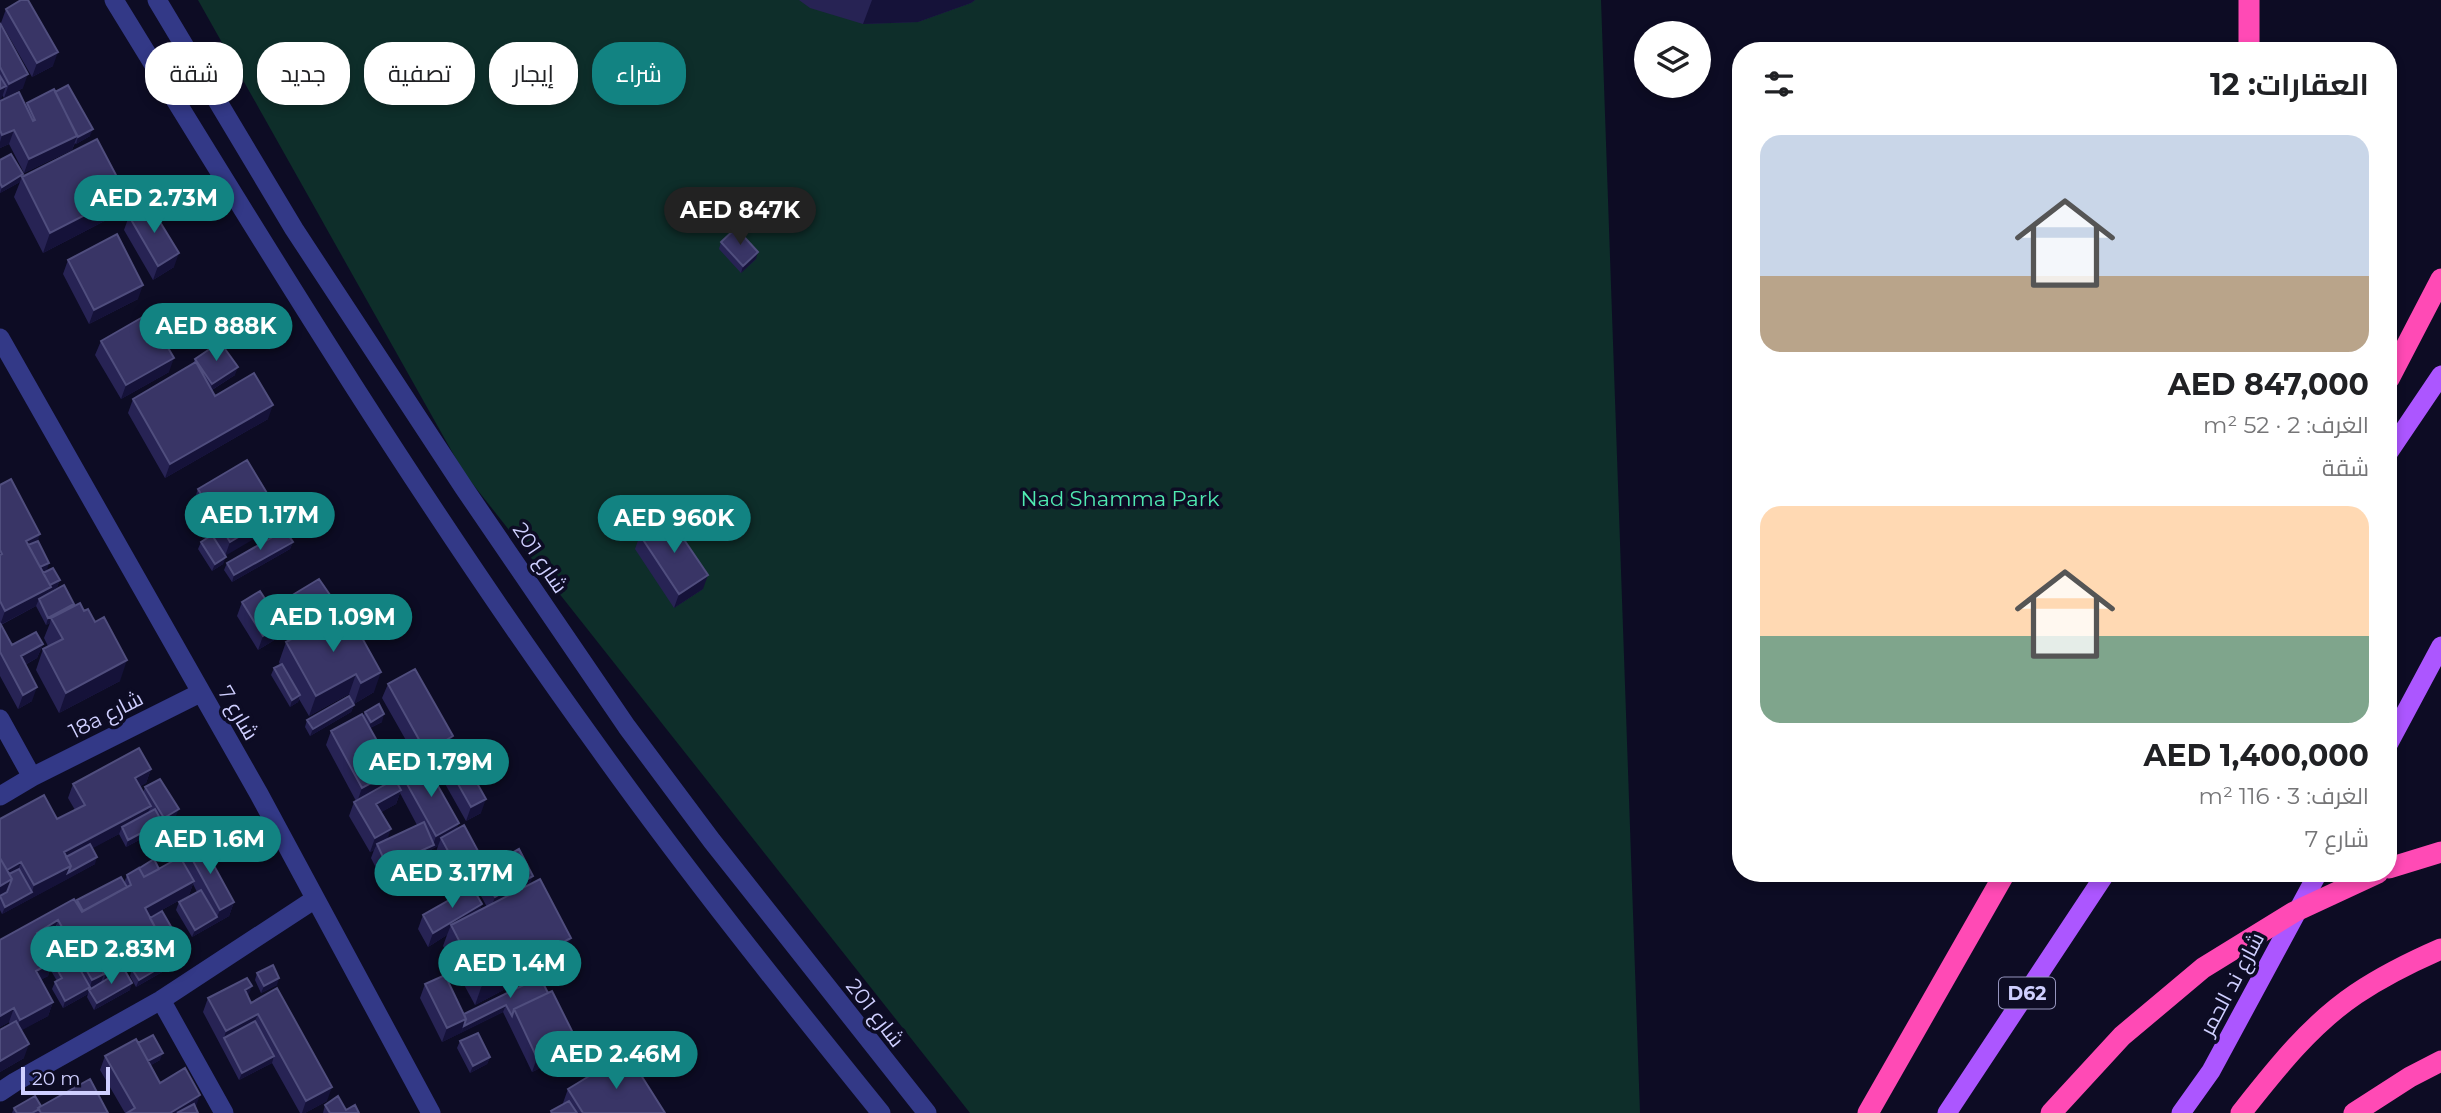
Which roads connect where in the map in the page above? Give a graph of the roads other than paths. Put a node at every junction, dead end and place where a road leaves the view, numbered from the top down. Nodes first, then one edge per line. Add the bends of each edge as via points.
1 (114, 0) edge
2 (157, 0) edge
3 (2249, 0) edge
4 (2249, 42) edge
5 (2441, 279) edge
6 (0, 338) edge
7 (2397, 364) edge
8 (2441, 375) edge
9 (2397, 440) edge
10 (2441, 646) edge
11 (200, 693) junction
12 (0, 719) edge
13 (2397, 728) edge
14 (32, 777) junction
15 (0, 796) edge
16 (2441, 852) edge
17 (2397, 866) edge
18 (2000, 882) edge
19 (2100, 882) edge
20 (2313, 882) edge
21 (2359, 882) edge
22 (315, 899) junction
23 (2441, 949) edge
24 (161, 1000) junction
25 (2441, 1061) edge
26 (0, 1092) edge
27 (224, 1113) edge
28 (431, 1113) edge
29 (881, 1113) edge
30 (927, 1113) edge
31 (1868, 1113) edge
32 (1947, 1113) edge
33 (2051, 1113) edge
34 (2181, 1113) edge
35 (2241, 1113) edge
36 (2354, 1113) edge

1 - 29 street via 267,250 456,543 606,758 766,972
2 - 30 street, شارع 201 via 302,240 627,727
3 - 4 highway
5 - 7 highway
6 - 11 street, شارع 7
8 - 9 main road
10 - 13 main road
11 - 14 street, 18a شارع
11 - 22 street, شارع 7
12 - 14 street
14 - 15 street, 18a شارع
16 - 17 highway
18 - 31 highway
19 - 32 main road, D62
20 - 34 main road, شارع ند الحمر via 2211,1071
21 - 33 highway, bridge via 2294,912 2203,968 2122,1036
22 - 24 street
22 - 28 street, شارع 7
23 - 35 highway via 2354,995 2313,1029
24 - 26 street
24 - 27 street
25 - 36 highway

